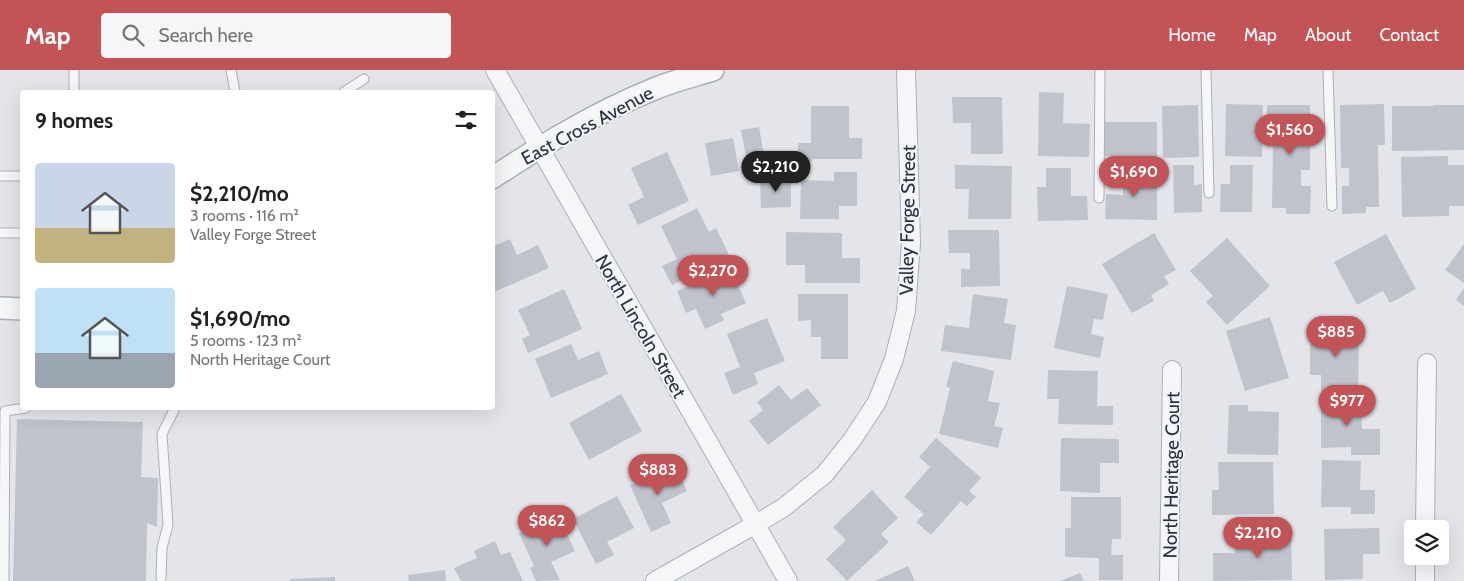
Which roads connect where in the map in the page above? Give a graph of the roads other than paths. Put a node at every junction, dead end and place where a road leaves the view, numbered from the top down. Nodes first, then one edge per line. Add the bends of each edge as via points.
1 (74, 70) edge
2 (231, 70) edge
3 (495, 70) edge
4 (713, 70) edge
5 (906, 70) edge
6 (1100, 70) edge
7 (1206, 70) edge
8 (1328, 70) edge
9 (364, 79) dead end
10 (74, 90) edge
11 (235, 90) edge
12 (347, 90) edge
13 (538, 148) junction
14 (0, 176) edge
15 (20, 176) edge
16 (495, 176) edge
17 (1210, 193) dead end
18 (1099, 198) dead end
19 (1332, 206) dead end
20 (0, 233) edge
21 (20, 233) edge
22 (0, 308) edge
23 (20, 309) edge
24 (1427, 363) dead end
25 (1172, 370) dead end
26 (20, 409) edge
27 (174, 410) edge
28 (1426, 520) edge
29 (756, 524) junction
30 (1425, 565) edge
31 (161, 578) dead end
32 (4, 581) edge
33 (655, 581) edge
34 (788, 581) edge
35 (1169, 581) edge
36 (1425, 581) edge

1 - 10 lane
2 - 11 lane
3 - 13 street, North Lincoln Street
4 - 13 street, East Cross Avenue via 655,88
5 - 29 street, Valley Forge Street via 911,243 906,311 894,359 876,402 825,474 783,508
6 - 18 lane
7 - 17 lane
8 - 19 lane
9 - 12 lane
13 - 16 street, East Cross Avenue
13 - 29 street, North Lincoln Street
14 - 15 lane
20 - 21 lane
22 - 23 street
24 - 28 street
25 - 35 street, North Heritage Court
26 - 32 lane via 5,411
27 - 31 lane via 162,434 168,525 162,548
29 - 33 street, Valley Forge Street
29 - 34 street, North Lincoln Street
30 - 36 street

